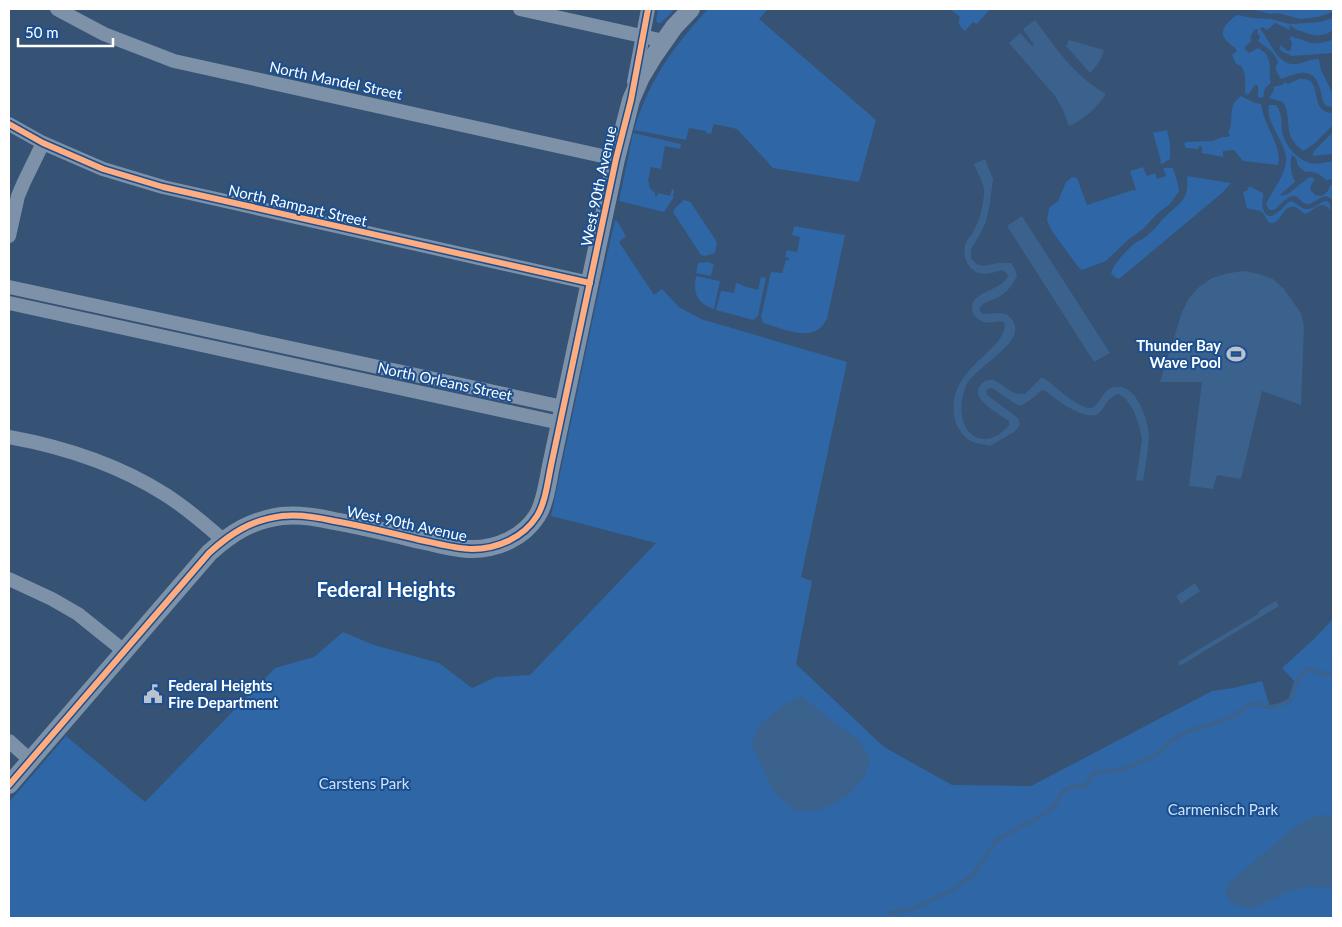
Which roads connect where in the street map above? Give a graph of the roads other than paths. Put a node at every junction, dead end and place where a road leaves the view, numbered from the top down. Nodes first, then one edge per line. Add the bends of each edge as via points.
1 (56, 9) edge
2 (520, 9) edge
3 (648, 9) edge
4 (692, 9) edge
5 (644, 35) junction
6 (664, 41) junction
7 (631, 100) junction
8 (9, 124) edge
9 (43, 143) junction
10 (616, 158) junction
11 (9, 236) edge
12 (590, 283) junction
13 (9, 287) edge
14 (9, 303) edge
15 (170, 322) junction
16 (166, 337) junction
17 (327, 356) junction
18 (324, 372) junction
19 (562, 415) junction
20 (9, 437) edge
21 (223, 540) junction
22 (9, 579) edge
23 (124, 651) junction
24 (9, 741) edge
25 (30, 760) junction
26 (9, 785) edge

1 - 10 street, North Mandel Street via 104,34 174,61
2 - 5 street
3 - 5 street, West 90th Avenue
4 - 6 street, West 90th Avenue
5 - 6 street
5 - 7 street, West 90th Avenue
6 - 7 street, West 90th Avenue via 641,76
7 - 10 street, West 90th Avenue
8 - 9 street, North Rampart Street
9 - 11 street via 18,196
9 - 12 street, North Rampart Street via 102,169 163,187
10 - 12 street, West 90th Avenue
12 - 19 street, West 90th Avenue
13 - 15 street, North Orleans Street
14 - 16 street, North Orleans Street
15 - 16 street
15 - 17 street, North Orleans Street
16 - 18 street, North Orleans Street
17 - 18 street
17 - 19 street, North Orleans Street
18 - 19 street, North Orleans Street
19 - 21 street, West 90th Avenue via 538,514 517,536 495,546 458,547 302,515 265,519
20 - 21 street via 75,454 128,474 166,495
21 - 23 street, West 90th Avenue
22 - 23 street via 78,614
23 - 25 street, West 90th Avenue
24 - 25 street
25 - 26 street, West 90th Avenue

